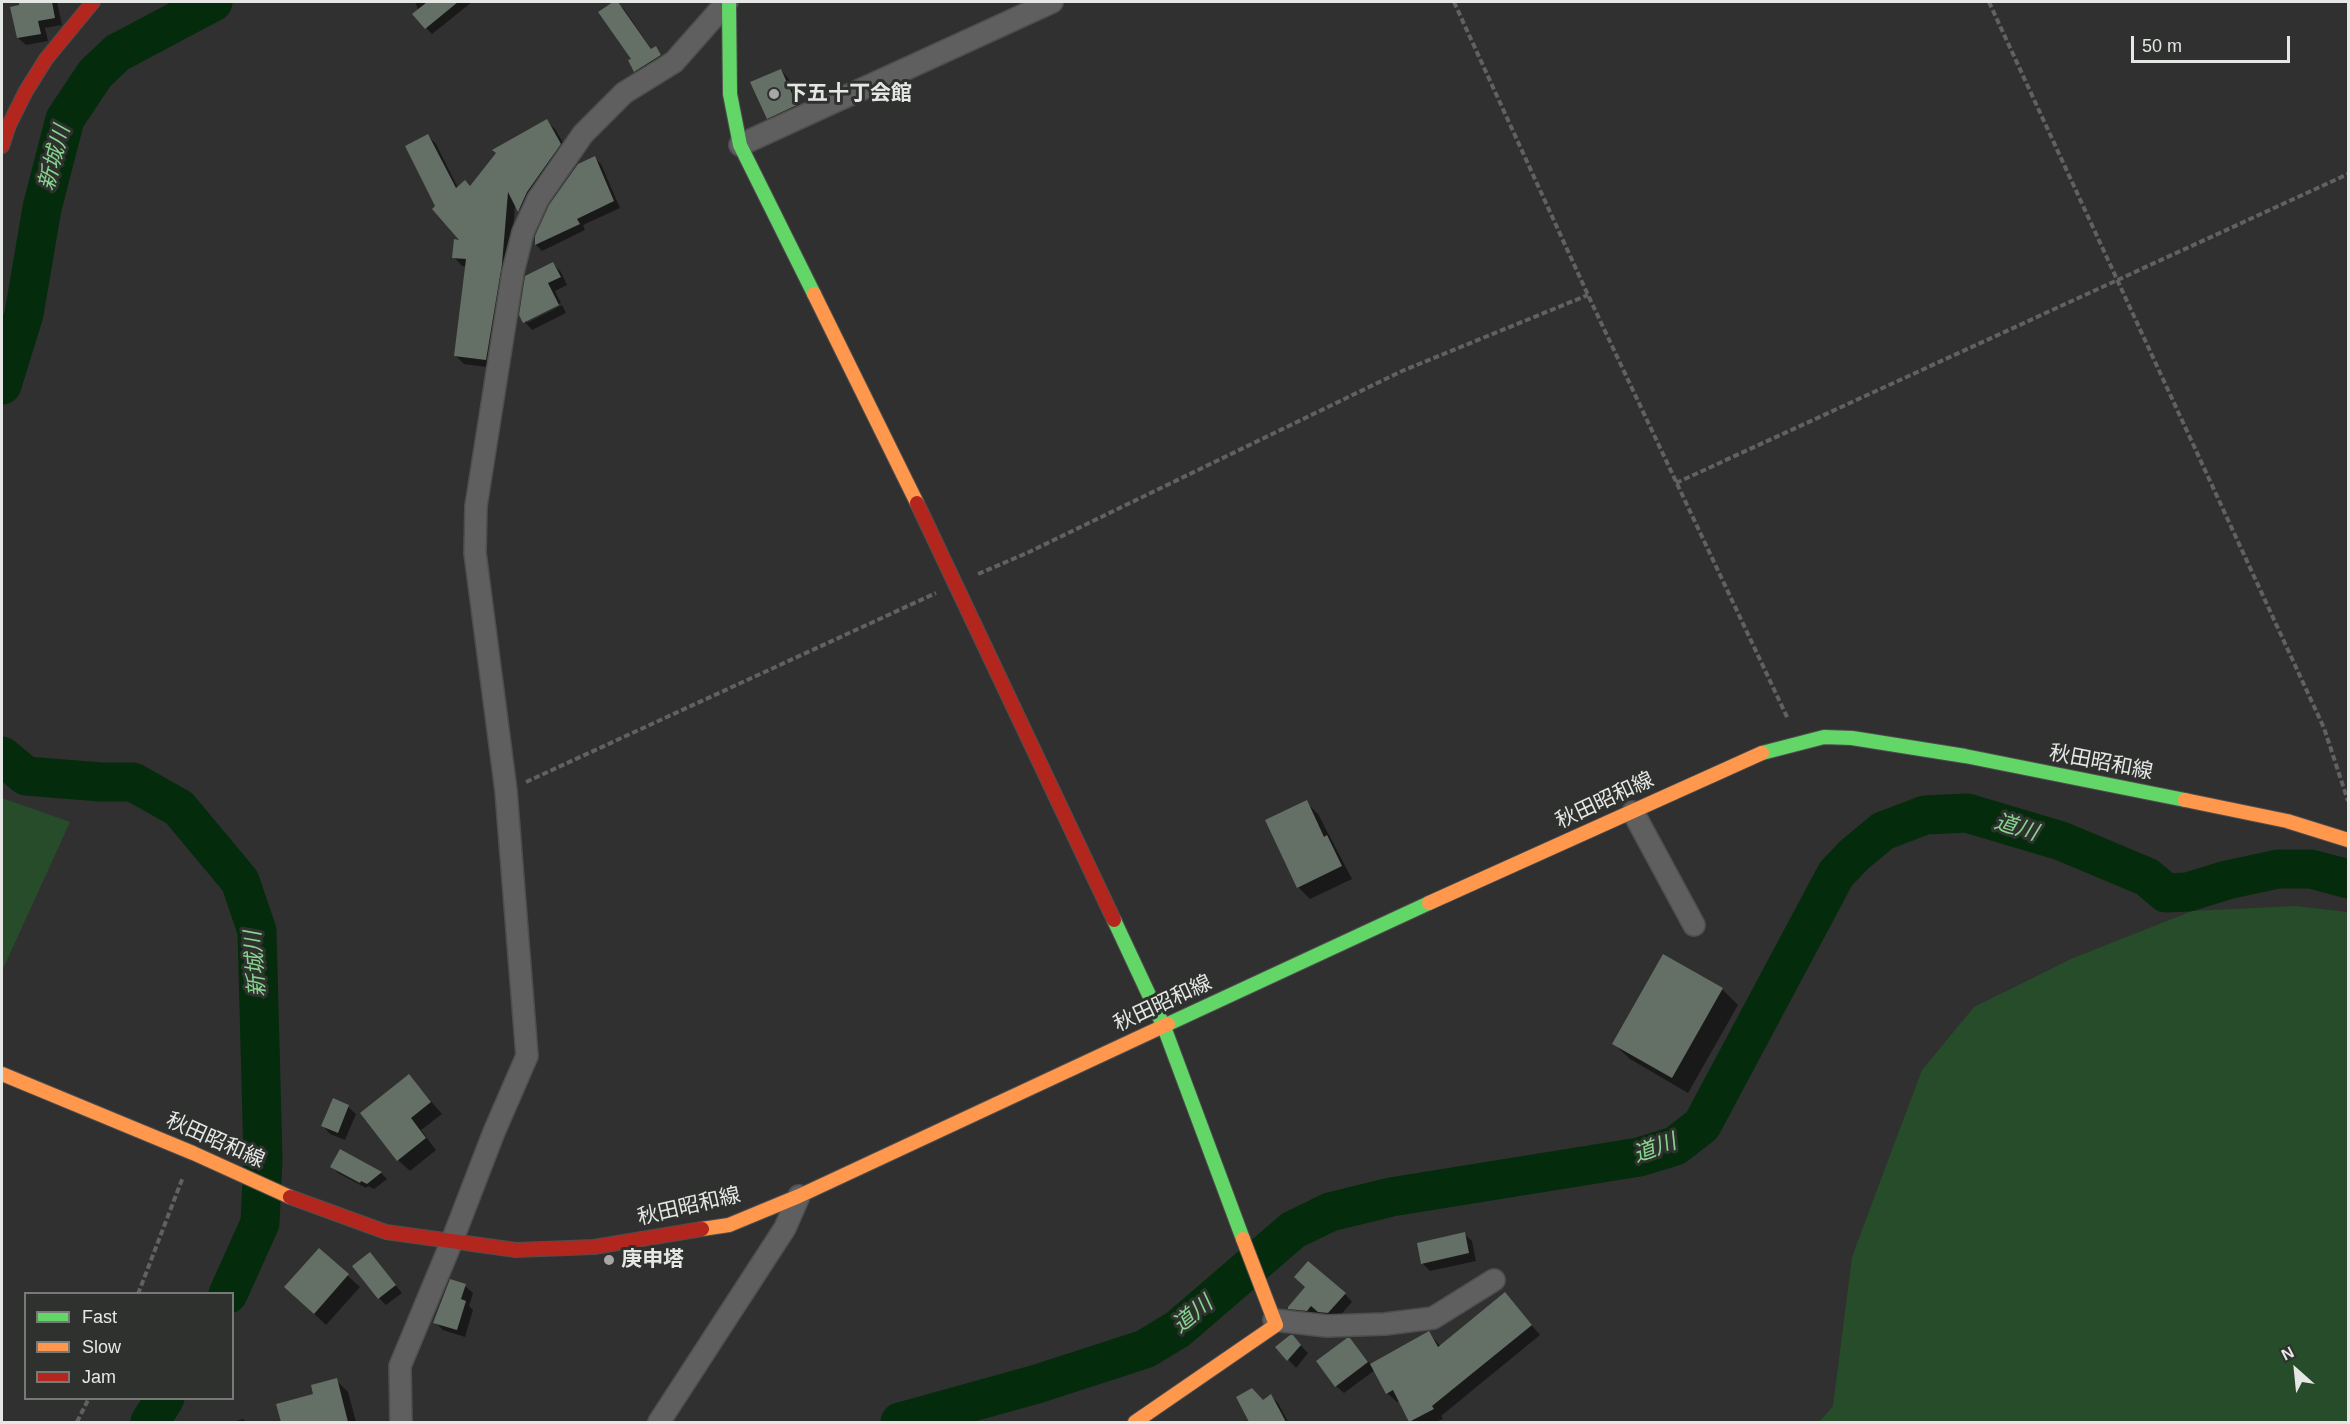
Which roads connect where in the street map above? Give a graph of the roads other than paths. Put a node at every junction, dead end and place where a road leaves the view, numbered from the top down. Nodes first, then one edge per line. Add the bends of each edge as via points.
1 (93, 2) edge
2 (728, 2) edge
3 (1052, 2) edge
4 (740, 145) junction
5 (2, 146) edge
6 (1633, 812) junction
7 (2349, 840) edge
8 (1694, 925) dead end
9 (1164, 1027) junction
10 (2, 1074) edge
11 (799, 1196) junction
12 (452, 1241) junction
13 (1494, 1280) dead end
14 (1274, 1320) junction
15 (401, 1422) edge
16 (659, 1422) edge
17 (1135, 1422) edge

1 - 5 main road via 46,59 9,125
2 - 4 main road via 730,94
2 - 12 street via 675,62 624,93 583,134 538,199 523,232 513,272 476,506 475,553 506,791 527,1056
3 - 4 street
4 - 9 main road via 957,584
6 - 7 main road, 秋田昭和線 via 1762,753 1824,737 1852,738 1965,756 2287,821
6 - 8 street
6 - 9 main road, 秋田昭和線
9 - 11 main road, 秋田昭和線
9 - 14 main road
10 - 12 main road, 秋田昭和線 via 285,1195 386,1232
11 - 12 main road, 秋田昭和線 via 729,1224 594,1247 516,1250
11 - 16 street via 785,1228
12 - 15 street via 400,1366
13 - 14 street via 1432,1318 1327,1326
14 - 17 main road via 1276,1325

